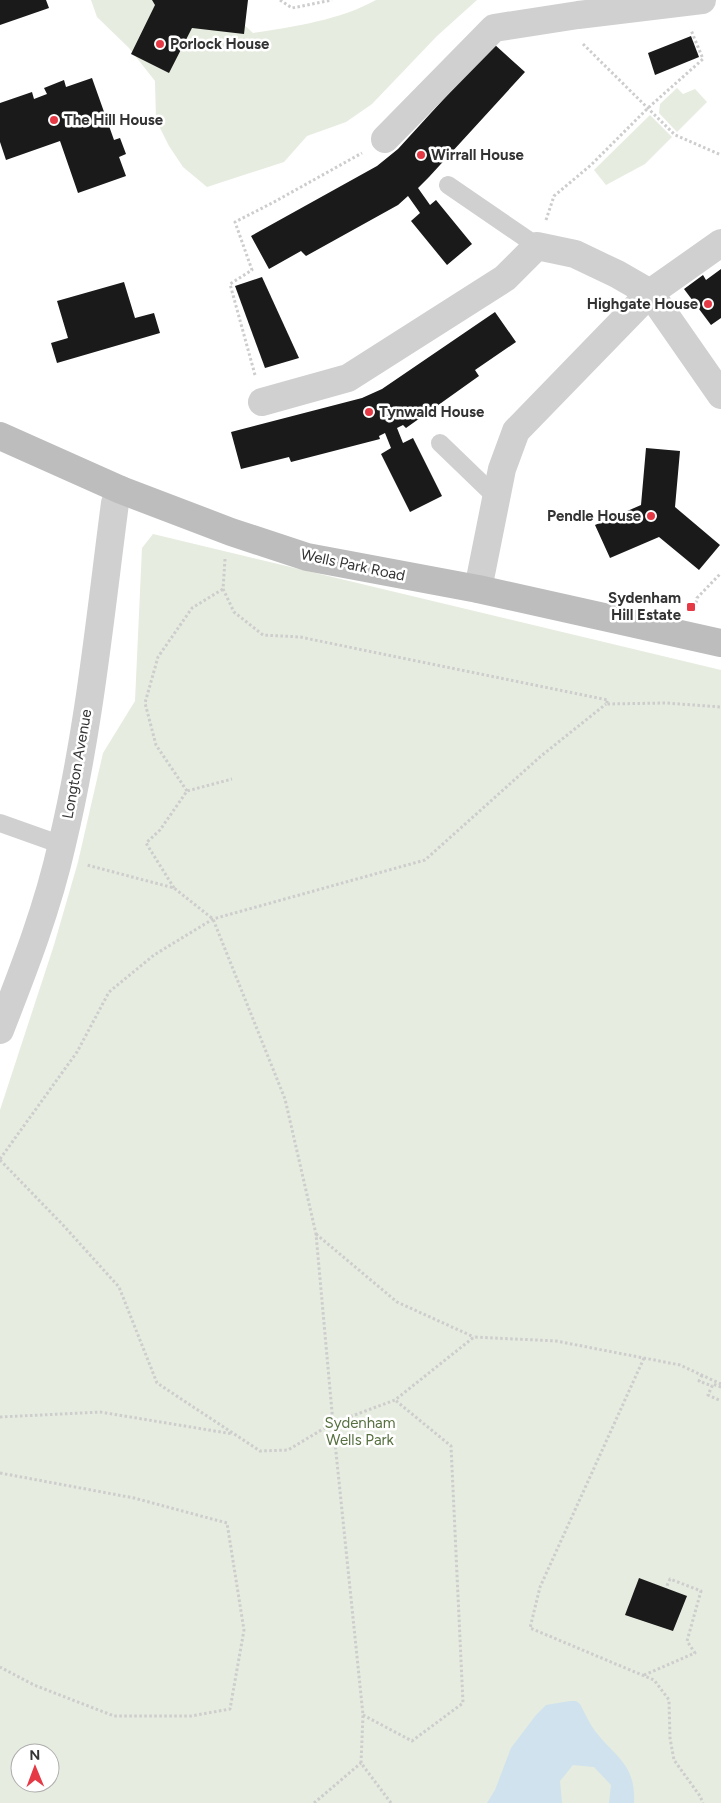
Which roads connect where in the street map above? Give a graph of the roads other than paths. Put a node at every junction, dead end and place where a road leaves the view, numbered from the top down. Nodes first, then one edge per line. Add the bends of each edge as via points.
1 (698, 0) edge
2 (385, 139) road end
3 (448, 185) dead end
4 (721, 244) edge
5 (537, 246) junction
6 (650, 294) junction
7 (721, 395) edge
8 (262, 402) road end
9 (0, 436) edge
10 (440, 443) dead end
11 (120, 490) junction
12 (497, 498) junction
13 (478, 589) junction
14 (721, 644) edge
15 (0, 823) edge
16 (70, 854) junction
17 (0, 1030) edge

1 - 2 street via 494,28
3 - 5 lane
4 - 6 street
5 - 6 street via 575,254
5 - 8 street via 505,278 348,378
6 - 7 street
6 - 12 street via 516,431 502,469
9 - 11 street, Wells Park Road
10 - 12 lane
11 - 13 street, Wells Park Road via 307,557
11 - 16 street, Longton Avenue via 115,503
12 - 13 street
13 - 14 street, Wells Park Road
15 - 16 lane
16 - 17 street, Longton Avenue via 44,907

